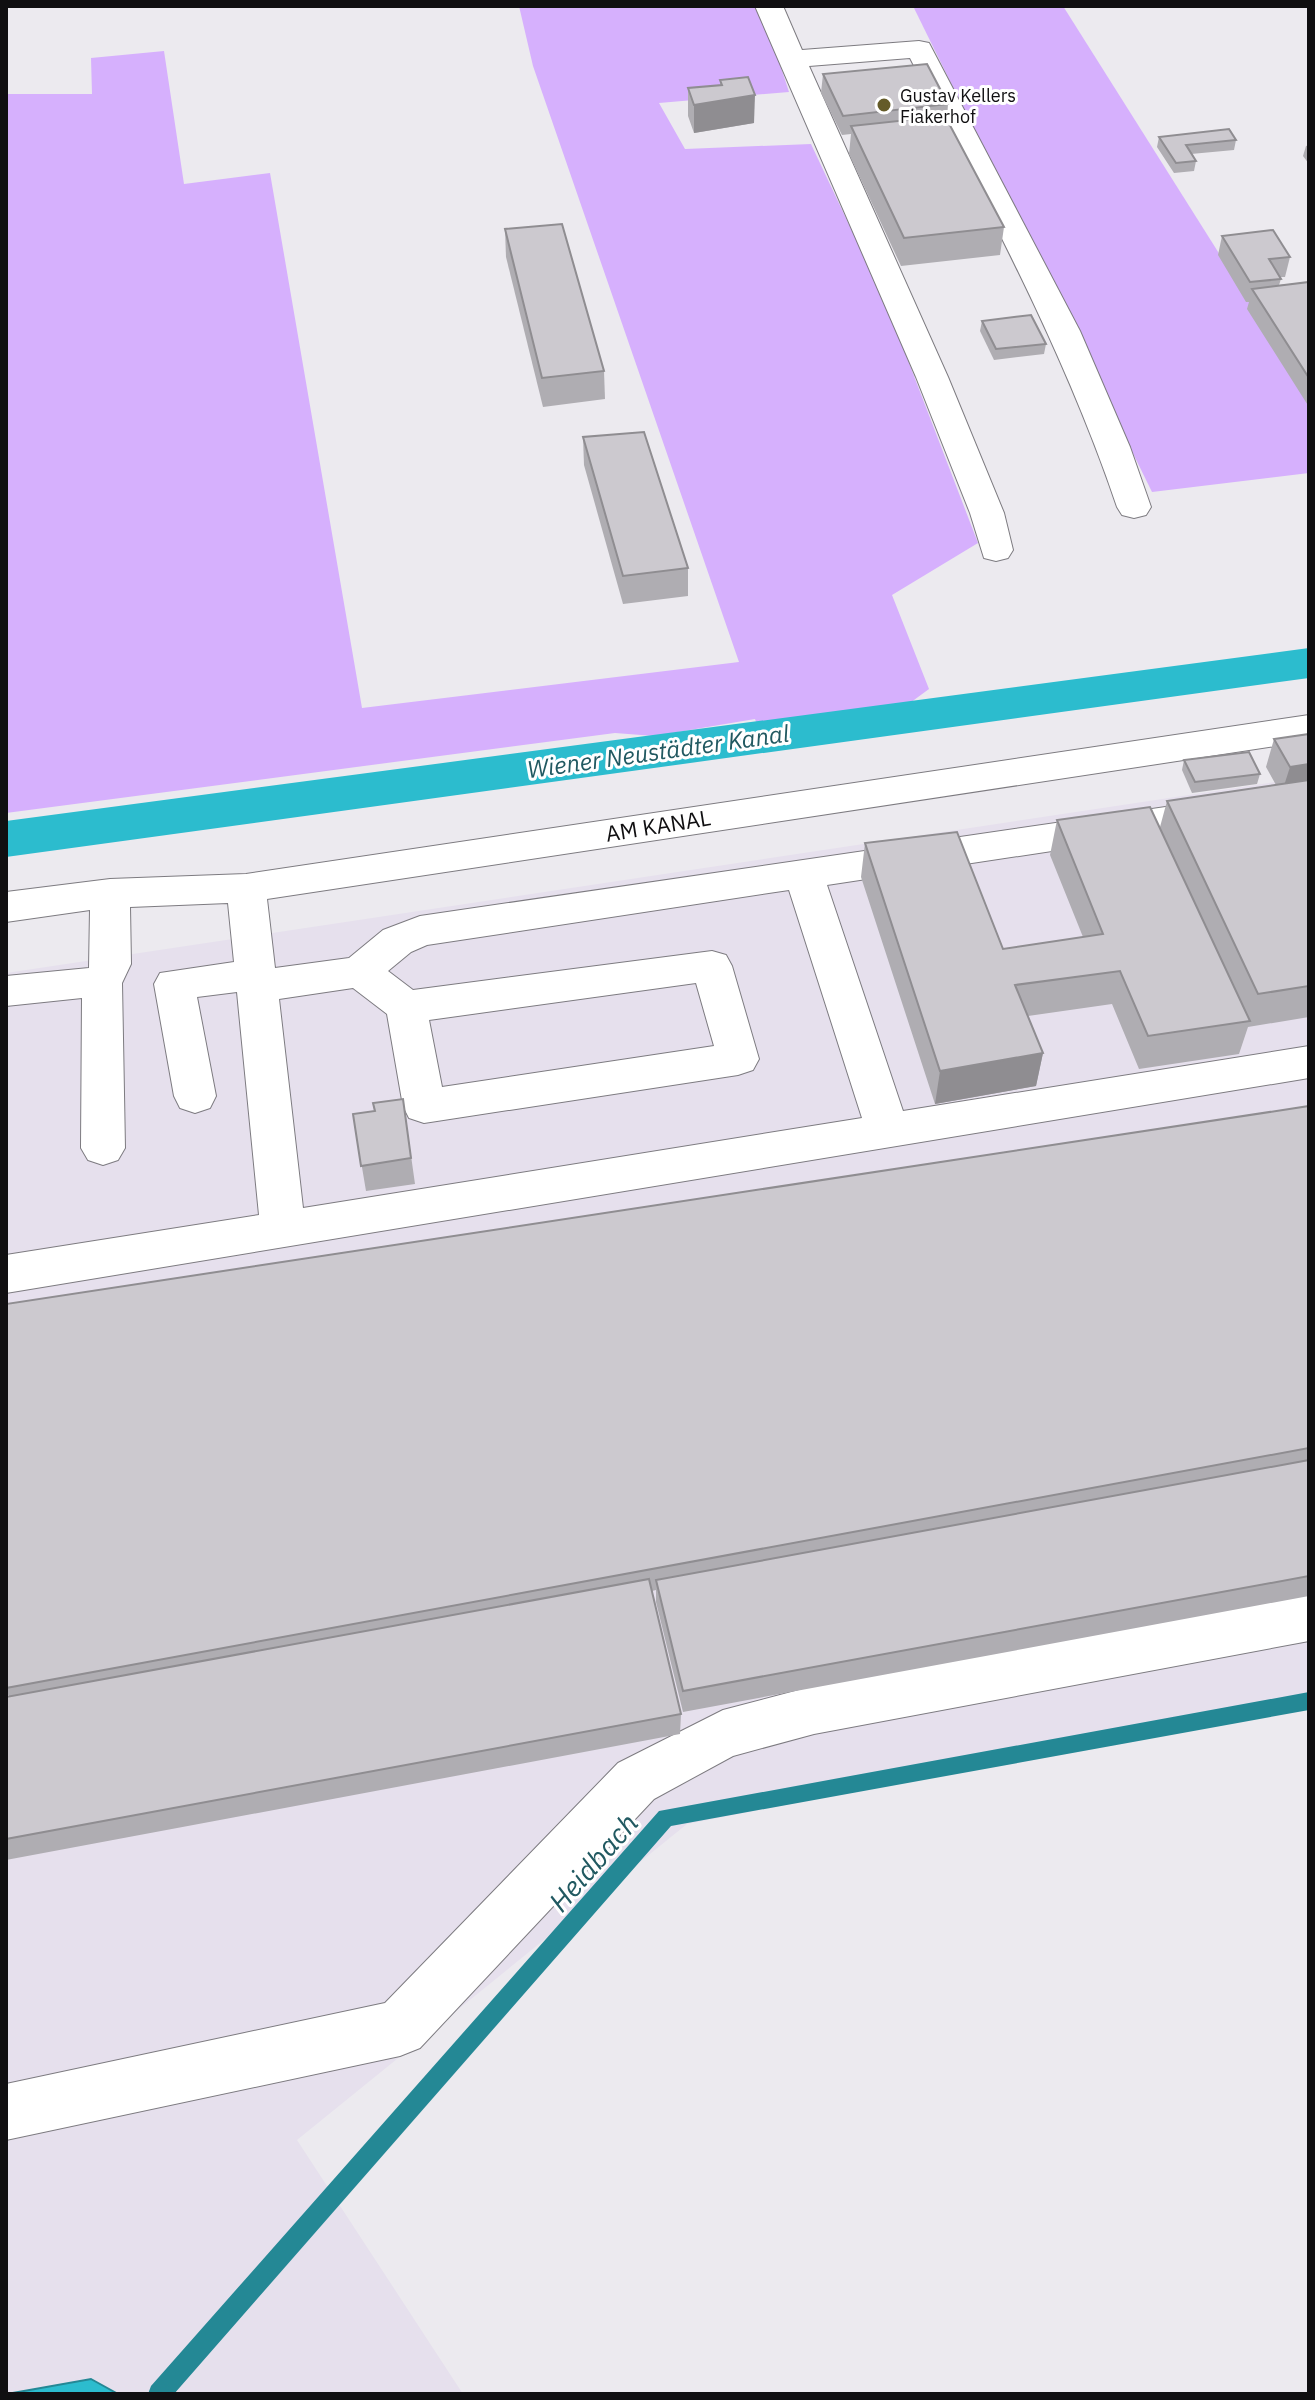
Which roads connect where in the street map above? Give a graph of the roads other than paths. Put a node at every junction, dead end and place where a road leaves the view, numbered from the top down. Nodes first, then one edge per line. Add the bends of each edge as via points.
1 (769, 6) edge
2 (794, 59) junction
3 (1134, 507) dead end
4 (996, 550) dead end
5 (1309, 728) edge
6 (1309, 799) edge
7 (804, 875) junction
8 (246, 888) junction
9 (110, 893) junction
10 (6, 907) edge
11 (360, 972) junction
12 (258, 980) junction
13 (102, 983) junction
14 (6, 991) edge
15 (406, 1007) junction
16 (1309, 1062) edge
17 (195, 1096) dead end
18 (887, 1129) junction
19 (103, 1148) dead end
20 (283, 1229) junction
21 (6, 1274) edge
22 (1309, 1618) edge
23 (6, 2112) edge

1 - 2 street
2 - 3 street via 919,49 1107,428
2 - 4 street via 932,377 987,513
5 - 8 street, AM KANAL
6 - 7 street
7 - 11 street via 420,931 397,941
7 - 18 street
8 - 9 street, AM KANAL
8 - 12 street
9 - 10 street, AM KANAL
9 - 13 street via 111,964
11 - 12 street
11 - 15 street
12 - 17 street via 174,984
12 - 20 street
13 - 14 street
13 - 19 street
15 - 15 street via 712,966 738,1059 424,1106
16 - 18 street
18 - 20 street
20 - 21 street
22 - 23 street via 814,1710 723,1734 636,1781 400,2028

